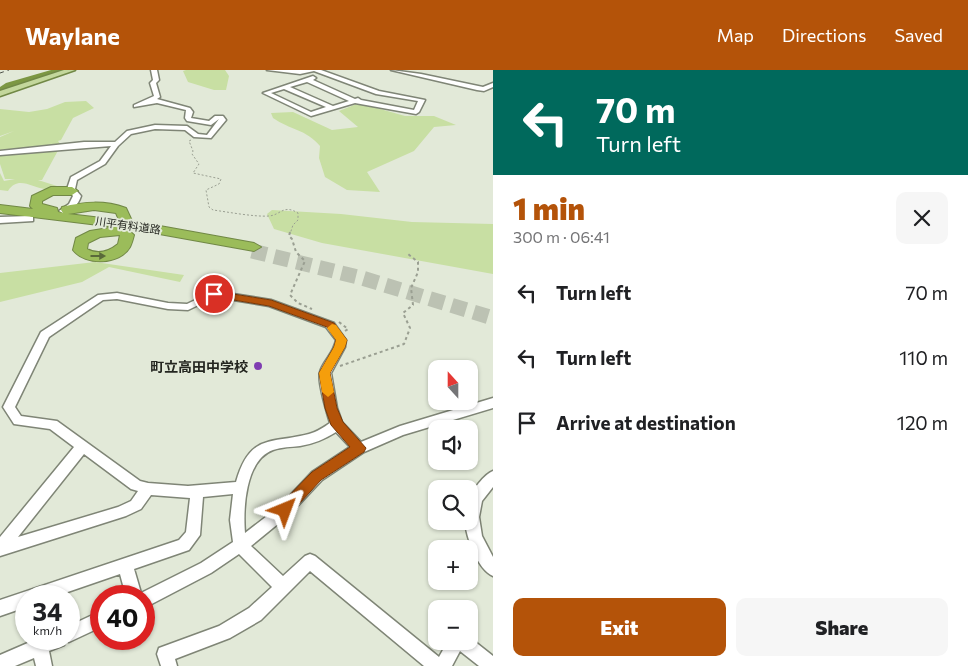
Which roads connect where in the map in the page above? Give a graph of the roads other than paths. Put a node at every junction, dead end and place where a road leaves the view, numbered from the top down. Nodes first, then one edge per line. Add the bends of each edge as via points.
1 (71, 70) edge
2 (154, 70) edge
3 (270, 70) edge
4 (314, 70) edge
5 (394, 70) edge
6 (326, 74) junction
7 (308, 80) junction
8 (493, 85) edge
9 (284, 87) junction
10 (378, 93) junction
11 (0, 94) edge
12 (354, 101) junction
13 (333, 108) junction
14 (115, 145) junction
15 (0, 153) edge
16 (72, 191) junction
17 (0, 210) edge
18 (65, 210) joint
19 (30, 219) dead end
20 (0, 220) edge
21 (128, 227) junction
22 (168, 234) junction
23 (493, 403) edge
24 (337, 425) junction
25 (83, 445) junction
26 (359, 448) junction
27 (493, 477) edge
28 (241, 487) junction
29 (146, 490) junction
30 (197, 492) junction
31 (241, 545) junction
32 (0, 549) edge
33 (125, 564) junction
34 (493, 570) edge
35 (65, 585) edge
36 (131, 585) edge
37 (284, 587) junction
38 (155, 594) edge
39 (15, 603) edge
40 (0, 608) edge
41 (31, 650) edge
42 (41, 650) edge
43 (453, 650) edge
44 (471, 650) edge
45 (0, 664) edge
46 (44, 666) edge
47 (169, 666) edge
48 (437, 666) edge
49 (443, 666) edge
50 (493, 666) edge

1 - 11 main road
2 - 14 street via 157,97 135,106 157,101 188,109 189,120 211,123 217,117 224,118 209,137 197,136 189,128 155,127 129,132
3 - 4 street
4 - 6 street
5 - 8 street via 484,89
6 - 7 street
6 - 10 street
7 - 9 street
7 - 12 street
9 - 13 street
9 - 13 street via 266,93 311,114
10 - 12 street
10 - 12 street via 422,100 416,112
12 - 13 street
14 - 15 street via 79,144
14 - 16 street via 101,165 74,179
16 - 18 street via 77,196 76,200
16 - 21 highway via 45,193 35,202 41,209
17 - 21 highway, 川平有料道路
17 - 22 highway, 川平有料道路
18 - 21 highway via 107,206 121,211
19 - 20 street
22 -> 21 highway via 131,231 96,233 82,241 80,250 90,256 105,256 119,250 124,246
21 - 22 highway, 川平有料道路 via 253,249
23 - 26 street via 400,431
24 - 25 street via 325,373 341,340 330,325 271,303 224,295 214,294 188,307 117,296 101,297 45,335 9,407 18,421 53,424
24 - 26 street
24 - 28 street via 313,439 263,448 248,465
25 - 29 street
25 - 32 street
26 - 31 street via 317,476 285,510
27 - 34 street via 476,499 470,514 481,550
28 - 30 street
28 - 31 street via 236,525
29 - 30 street
29 - 32 street via 136,505 121,512
30 - 33 street via 193,535 184,545
31 - 37 street
31 - 38 street via 206,568
33 - 35 street
33 - 36 street
37 - 47 street via 255,614 224,632 165,654
37 - 48 street via 310,561
39 - 40 street
41 - 45 street
42 - 46 street
43 - 49 street
44 - 50 street

